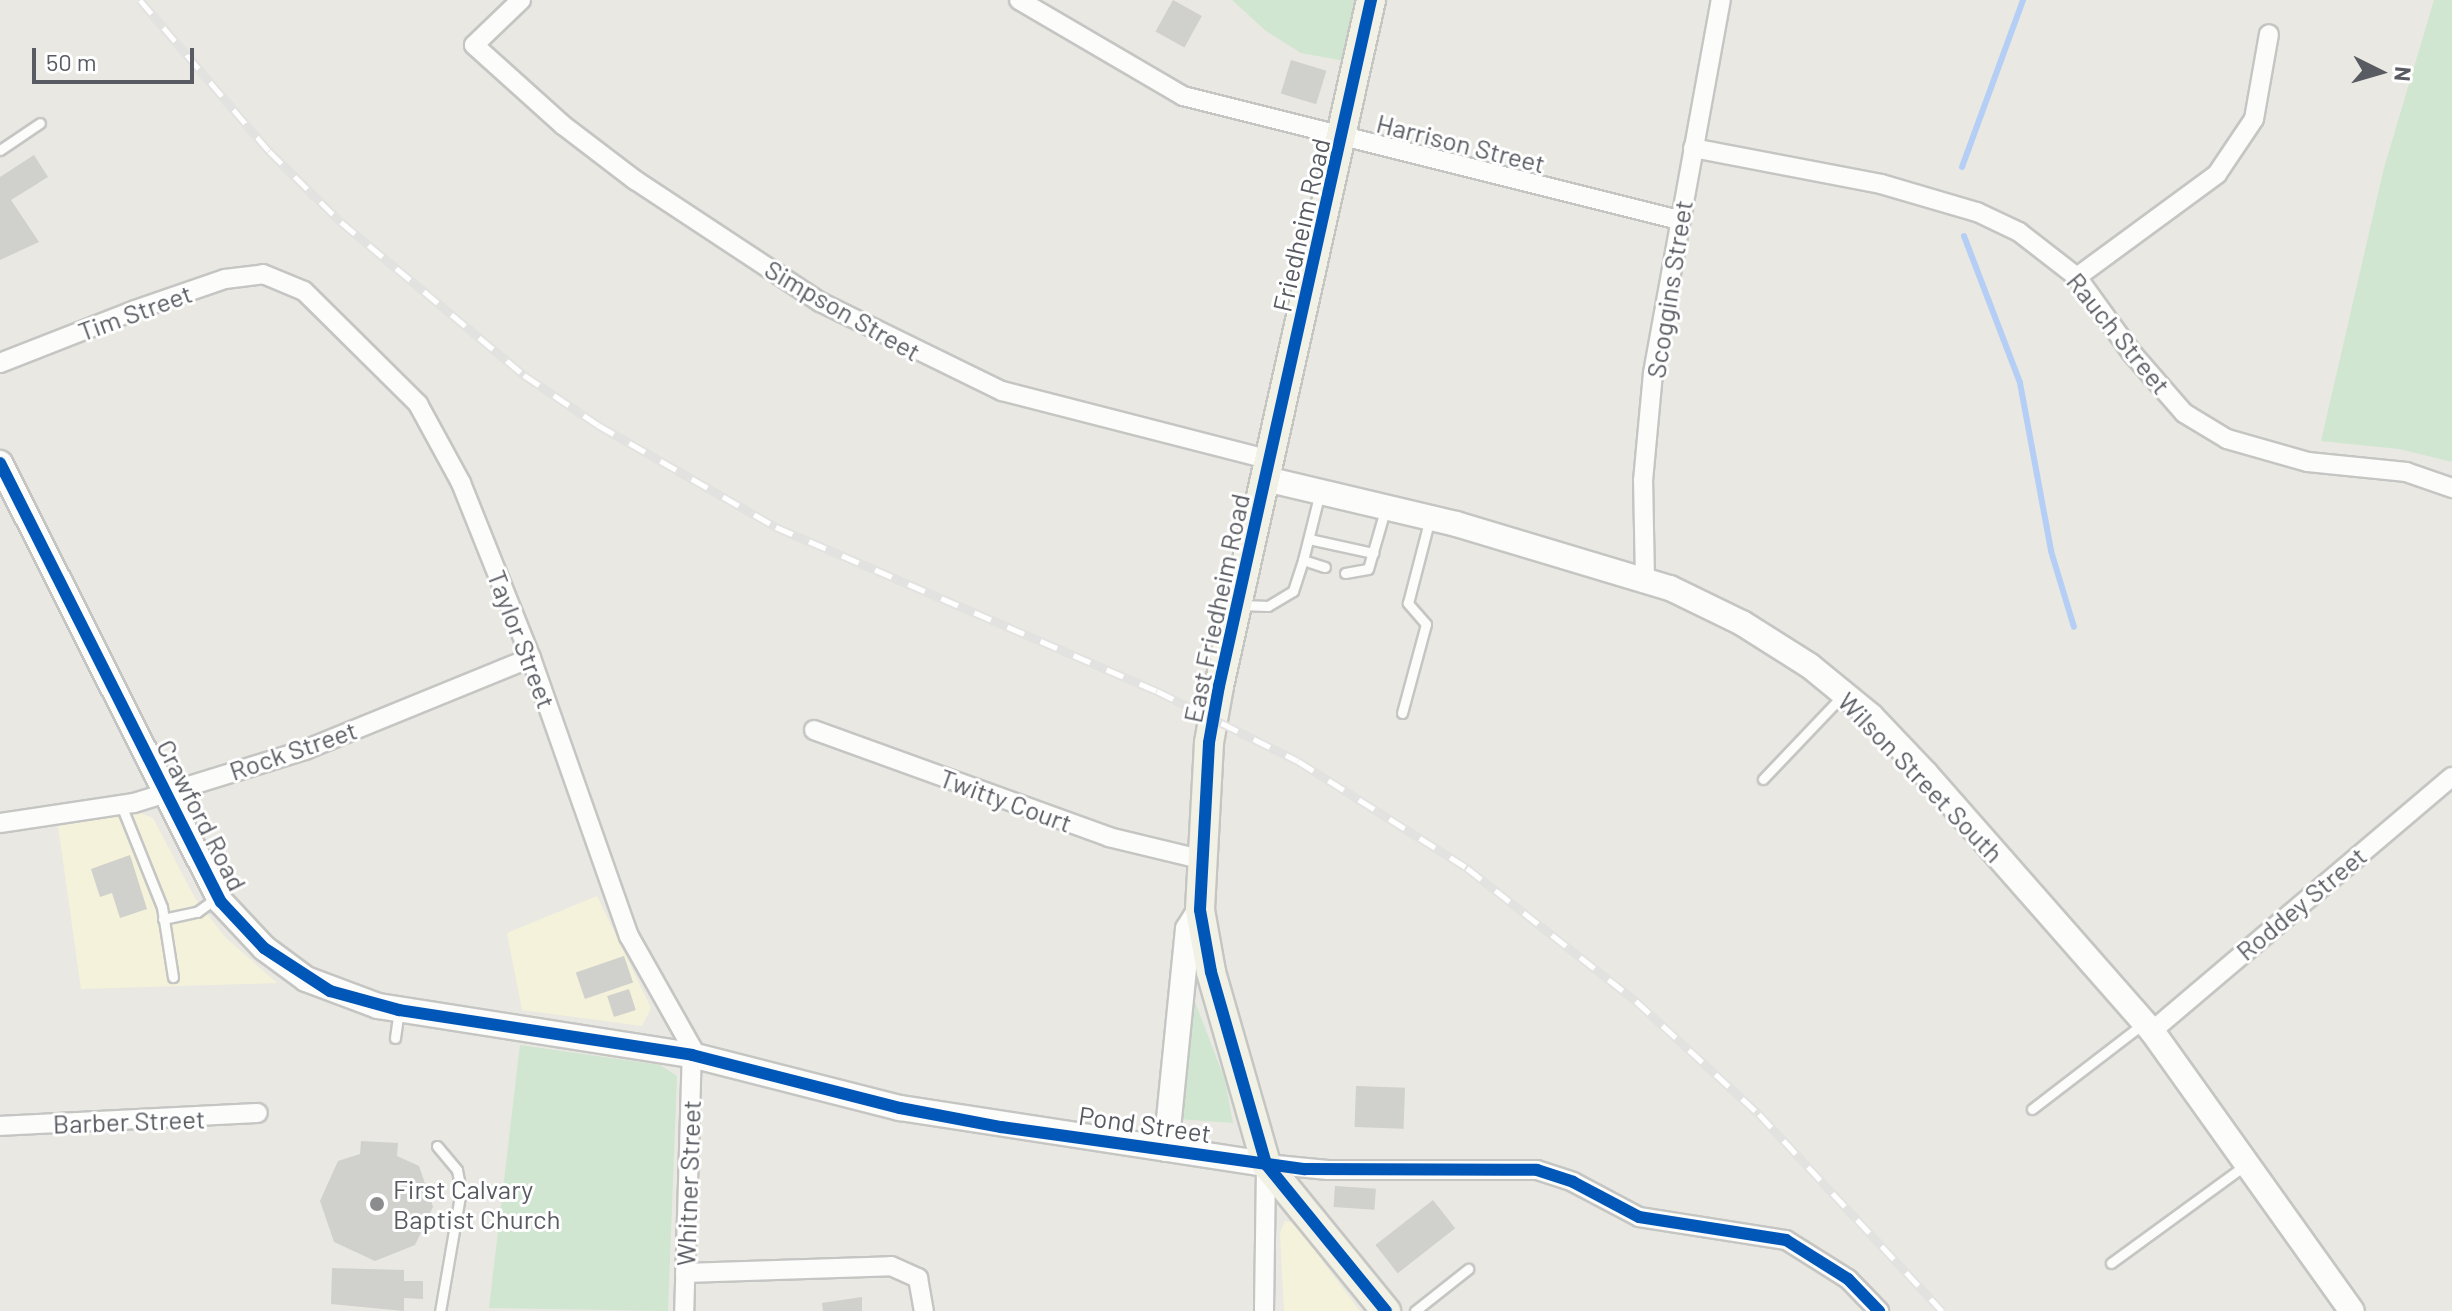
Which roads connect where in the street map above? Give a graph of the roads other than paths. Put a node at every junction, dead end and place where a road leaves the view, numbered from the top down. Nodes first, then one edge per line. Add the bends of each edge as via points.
1 (521, 0) edge
2 (1019, 0) edge
3 (1371, 0) edge
4 (1721, 0) edge
5 (2269, 34) dead end
6 (40, 123) dead end
7 (1343, 137) junction
8 (1693, 148) junction
9 (0, 150) edge
10 (1679, 220) junction
11 (273, 275) joint
12 (2077, 277) junction
13 (0, 363) edge
14 (0, 463) edge
15 (1268, 469) junction
16 (2452, 488) edge
17 (1320, 491) junction
18 (1386, 507) junction
19 (1430, 518) junction
20 (1309, 539) junction
21 (1373, 553) junction
22 (1303, 560) junction
23 (1325, 567) dead end
24 (1345, 573) dead end
25 (1645, 581) junction
26 (1238, 604) junction
27 (531, 658) junction
28 (1844, 694) junction
29 (1402, 713) dead end
30 (814, 730) dead end
31 (2452, 777) edge
32 (1763, 779) dead end
33 (164, 791) junction
34 (121, 805) junction
35 (0, 823) edge
36 (1200, 859) junction
37 (218, 897) junction
38 (1200, 910) junction
39 (163, 919) junction
40 (173, 977) dead end
41 (399, 1010) junction
42 (2148, 1027) junction
43 (395, 1038) dead end
44 (692, 1055) junction
45 (2032, 1109) dead end
46 (258, 1113) dead end
47 (0, 1126) edge
48 (437, 1146) dead end
49 (1166, 1149) junction
50 (2248, 1163) junction
51 (1266, 1164) junction
52 (2111, 1263) dead end
53 (1468, 1269) dead end
54 (685, 1273) junction
55 (440, 1311) edge
56 (684, 1311) edge
57 (924, 1311) edge
58 (1264, 1311) edge
59 (1386, 1311) edge
60 (1415, 1311) edge
61 (1879, 1311) edge
62 (2352, 1311) edge

1 - 15 street, Simpson Street via 474,45 563,125 635,180 820,302 1002,391
2 - 7 street, Harrison Street via 1183,96
3 - 7 main road, Friedheim Road
4 - 8 street, Scoggins Street
5 - 12 street via 2254,119 2217,174
6 - 9 lane
7 - 10 street, Harrison Street
7 - 15 main road, Friedheim Road
8 - 10 street, Scoggins Street
8 - 12 street, Rauch Street via 1881,184 1977,212 2019,232
10 - 25 street, Scoggins Street via 1653,373 1643,481
11 - 13 street, Tim Street via 225,279
11 - 27 street, Taylor Street via 304,291 418,404 461,483
12 - 16 street, Rauch Street via 2184,413 2227,439 2308,462 2406,472
14 - 33 street, Crawford Road
15 - 17 street, Wilson Street South
15 - 26 main road, East Friedheim Road
17 - 18 street, Wilson Street South
17 - 20 lane
18 - 19 street, Wilson Street South
18 - 21 lane
19 - 25 street, Wilson Street South
19 - 29 lane via 1408,603 1426,624
20 - 21 lane
20 - 22 lane
21 - 24 lane via 1368,569
22 - 23 lane
22 - 26 lane via 1293,591 1268,606
25 - 28 street, Wilson Street South via 1742,623
26 - 36 main road, East Friedheim Road via 1209,743
27 - 33 street, Rock Street via 305,750
27 - 44 street, Taylor Street via 629,936
28 - 32 lane
28 - 42 street, Wilson Street South via 1926,774
30 - 36 street, Twitty Court via 1121,841
31 - 42 street, Roddey Street
33 - 34 street, Rock Street
33 - 37 street, Crawford Road
34 - 35 street, Rock Street
34 - 39 lane
36 - 38 main road, East Friedheim Road
37 - 39 lane via 197,912
37 - 41 street, Crawford Road via 264,948 306,979
38 - 49 street, East Friedheim Road via 1188,929
38 - 51 main road via 1211,972
39 - 40 lane
41 - 43 lane
41 - 44 street, Crawford Road
42 - 45 lane
42 - 50 street, Wilson Street South
44 - 49 street, Pond Street via 900,1108
44 - 54 street, Whitner Street
46 - 47 street, Barber Street
48 - 55 lane via 457,1170 461,1190
49 - 51 street, Pond Street
50 - 52 lane
50 - 62 street, Wilson Street South
51 - 58 street
51 - 59 main road
51 - 61 street, Pond Street via 1328,1170 1537,1170 1659,1222 1760,1232 1786,1240 1848,1279
53 - 60 lane
54 - 56 street, Whitner Street
54 - 57 street via 891,1266 918,1278

